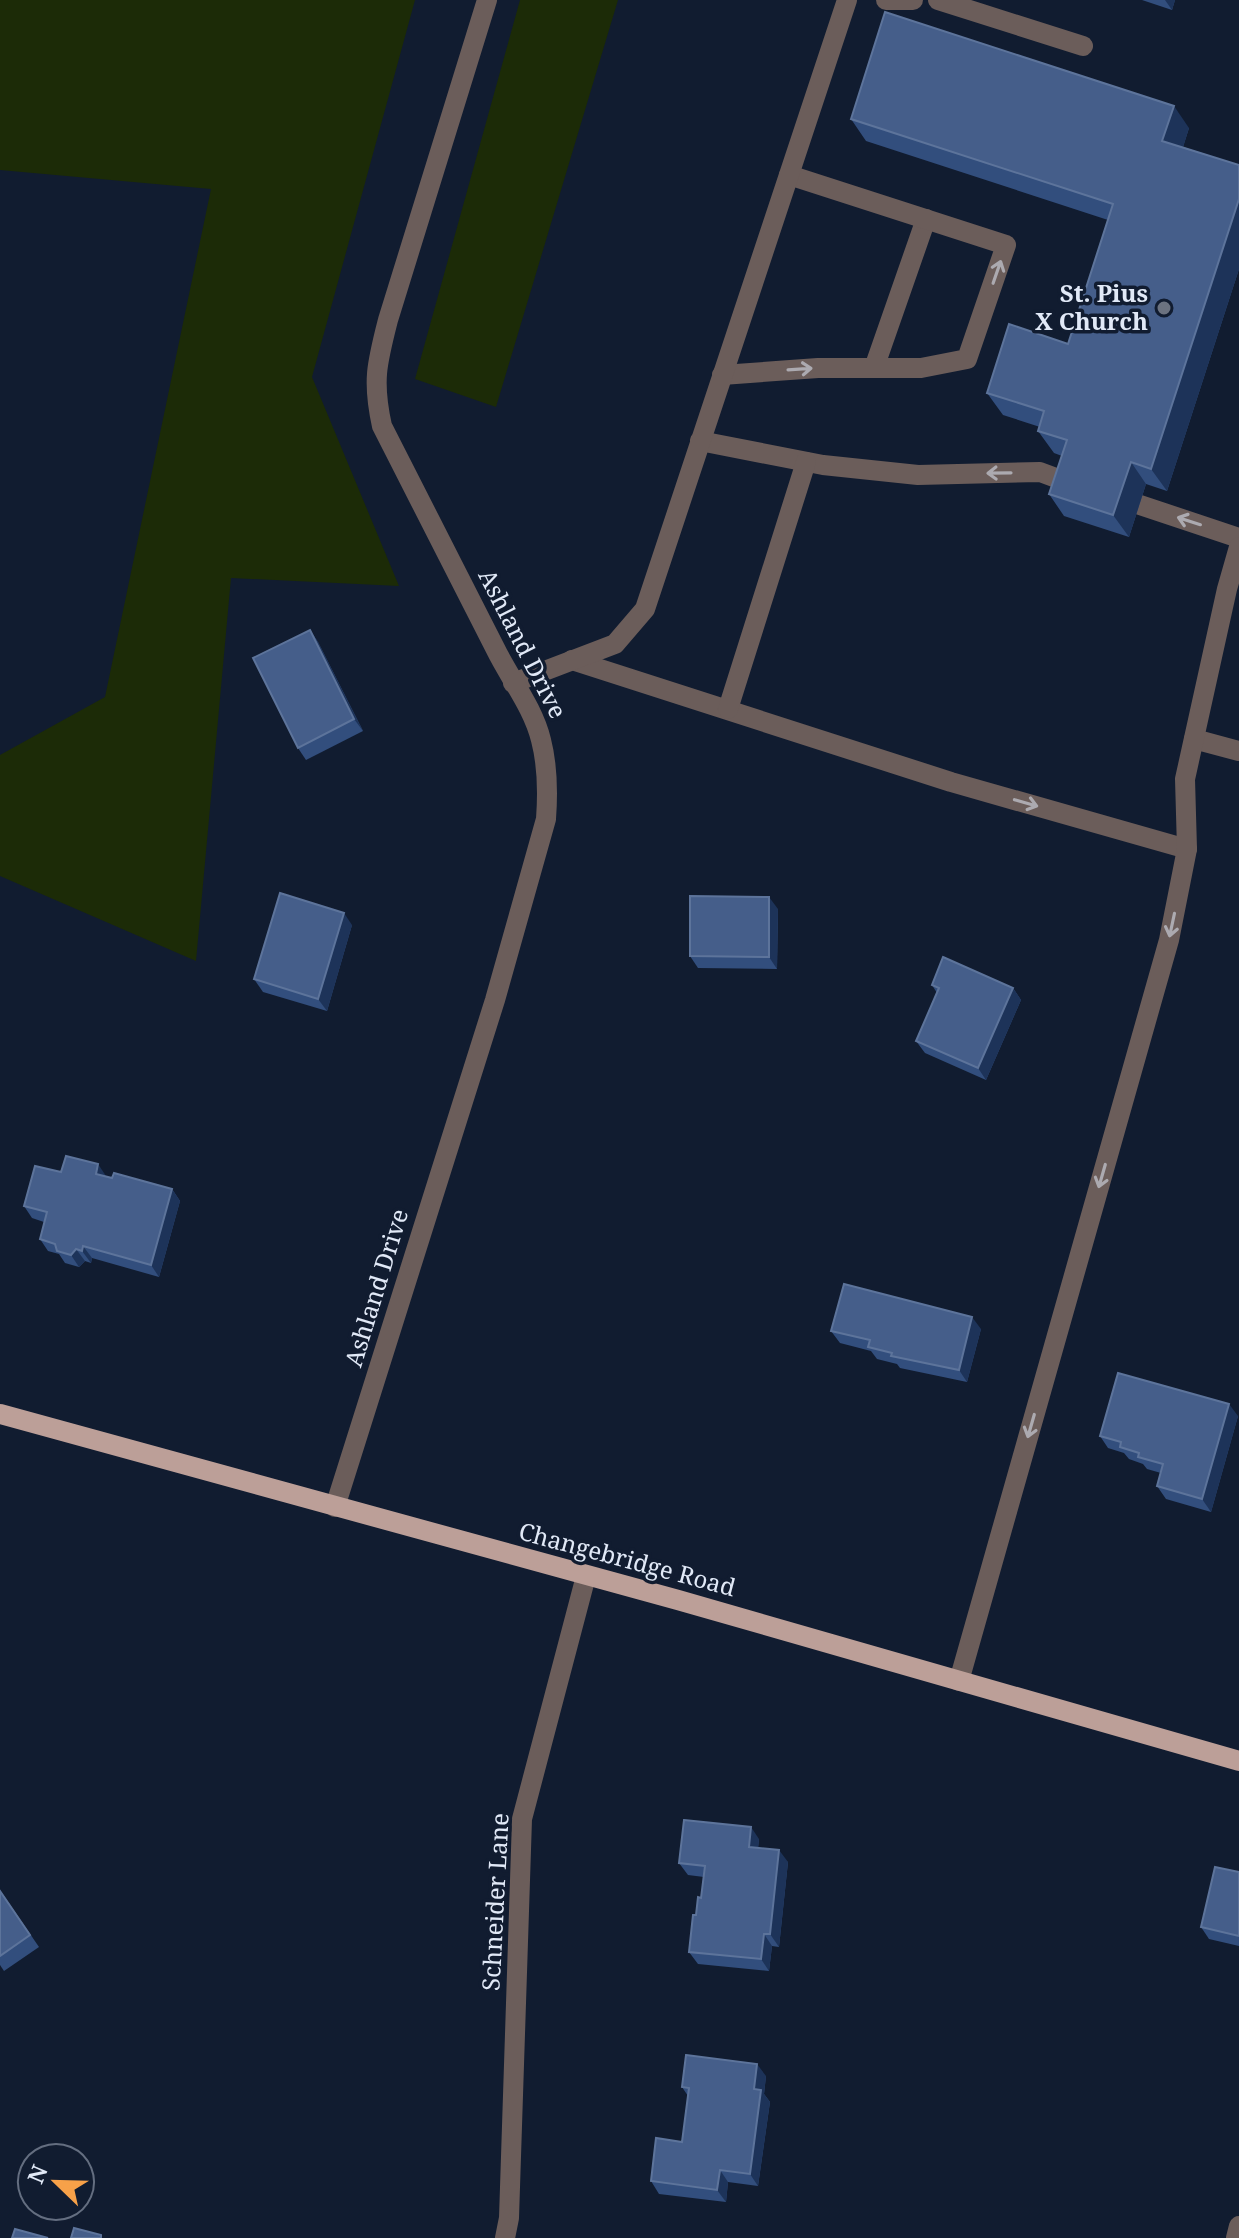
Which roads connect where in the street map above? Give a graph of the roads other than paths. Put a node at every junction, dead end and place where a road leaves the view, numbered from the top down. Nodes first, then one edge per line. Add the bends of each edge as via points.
1 (487, 0) edge
2 (847, 0) edge
3 (886, 0) edge
4 (913, 0) edge
5 (938, 0) edge
6 (1083, 46) dead end
7 (789, 175) junction
8 (926, 219) junction
9 (874, 368) junction
10 (722, 375) junction
11 (700, 441) junction
12 (806, 462) junction
13 (1075, 485) edge
14 (1140, 505) dead end
15 (1239, 538) edge
16 (1239, 547) edge
17 (572, 660) junction
18 (513, 683) junction
19 (728, 709) junction
20 (1194, 739) junction
21 (1239, 751) edge
22 (1187, 849) junction
23 (0, 1414) edge
24 (335, 1507) junction
25 (586, 1576) junction
26 (959, 1681) junction
27 (1239, 1761) edge
28 (1239, 2226) edge
29 (505, 2238) edge
30 (1236, 2238) edge

1 - 18 street, Ashland Drive via 388,320 375,372 376,400 382,426
2 - 7 street
3 - 4 street
5 - 6 street
7 - 8 street
7 - 10 street
8 - 9 street
9 -> 8 street via 921,368 967,359 1006,245
10 -> 9 street
10 - 11 street
11 - 12 street
11 - 17 street via 645,609 615,644
13 -> 12 street via 1040,472 918,475
12 - 19 street
15 -> 14 street
16 - 20 street
17 - 18 street
17 - 19 street
18 - 24 street, Ashland Drive via 541,738 546,819 495,1000
19 -> 22 street via 951,782
20 - 21 street
20 - 22 street via 1185,779
22 -> 26 street via 1169,940
23 - 24 main road, Changebridge Road
24 - 25 main road, Changebridge Road
25 - 26 main road, Changebridge Road
25 - 29 street, Schneider Lane via 522,1819
26 - 27 main road, Changebridge Road
28 - 30 street

